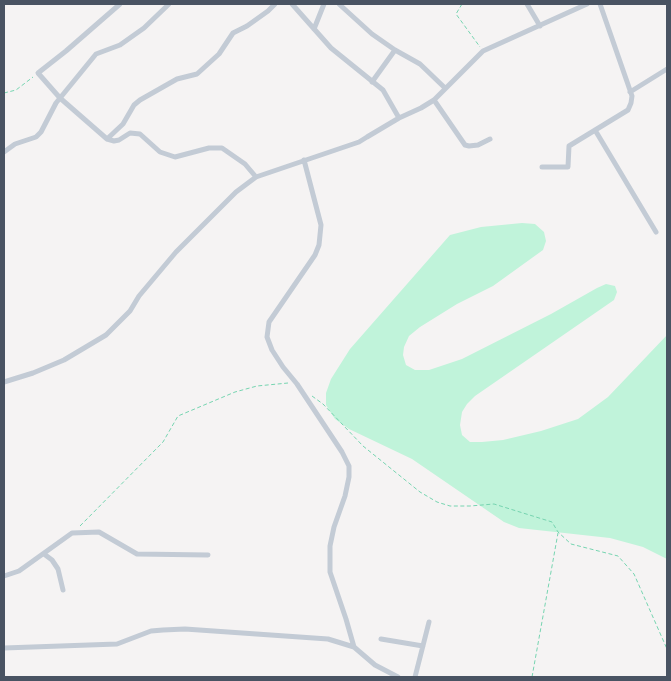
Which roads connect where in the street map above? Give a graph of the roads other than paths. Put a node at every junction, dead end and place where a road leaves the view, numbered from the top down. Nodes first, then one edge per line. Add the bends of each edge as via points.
1 (120, 4) edge
2 (169, 4) edge
3 (275, 4) edge
4 (292, 4) edge
5 (324, 4) edge
6 (339, 4) edge
7 (527, 4) edge
8 (587, 4) edge
9 (600, 4) edge
10 (540, 26) junction
11 (314, 29) junction
12 (395, 50) junction
13 (667, 69) edge
14 (372, 82) junction
15 (445, 88) junction
16 (630, 92) junction
17 (60, 98) junction
18 (434, 100) junction
19 (400, 118) junction
20 (595, 130) junction
21 (107, 139) junction
22 (490, 140) dead end
23 (4, 152) edge
24 (304, 160) junction
25 (542, 167) dead end
26 (256, 177) junction
27 (656, 232) dead end
28 (4, 382) edge
29 (44, 554) junction
30 (208, 555) dead end
31 (4, 576) edge
32 (63, 590) dead end
33 (429, 622) dead end
34 (381, 638) dead end
35 (423, 646) junction
36 (354, 647) junction
37 (4, 648) edge
38 (398, 677) edge
39 (415, 677) edge

1 - 17 street via 38,73
2 - 17 street via 120,45 96,54
3 - 21 street via 248,26 236,31 219,54 197,74 177,79 134,105 123,124
4 - 11 street
5 - 11 street
6 - 12 street
7 - 10 street
8 - 10 street
9 - 16 street
10 - 15 street via 483,52
11 - 14 street via 331,48
12 - 14 street
12 - 15 street via 420,64
13 - 16 street
14 - 19 street via 388,98
15 - 18 street
16 - 20 street via 628,110
17 - 21 street
17 - 23 street via 36,137 15,144
18 - 19 street
18 - 22 street via 465,145
19 - 24 street via 359,142
20 - 25 street via 569,146 568,166
20 - 27 street
21 - 26 street via 119,140 136,132 160,152 175,157 222,148 245,164
24 - 26 street
24 - 36 street via 321,225 319,245 269,322 267,337 272,350 349,466 345,496 330,546 330,572
26 - 28 street via 236,192 176,252 130,311 106,335 64,360
29 - 30 street via 72,533 99,532 137,554
29 - 31 street via 19,571
29 - 32 street via 58,569
33 - 35 street
34 - 35 street
35 - 39 street
36 - 37 street via 328,639 185,629 151,631 117,644
36 - 38 street via 375,665

